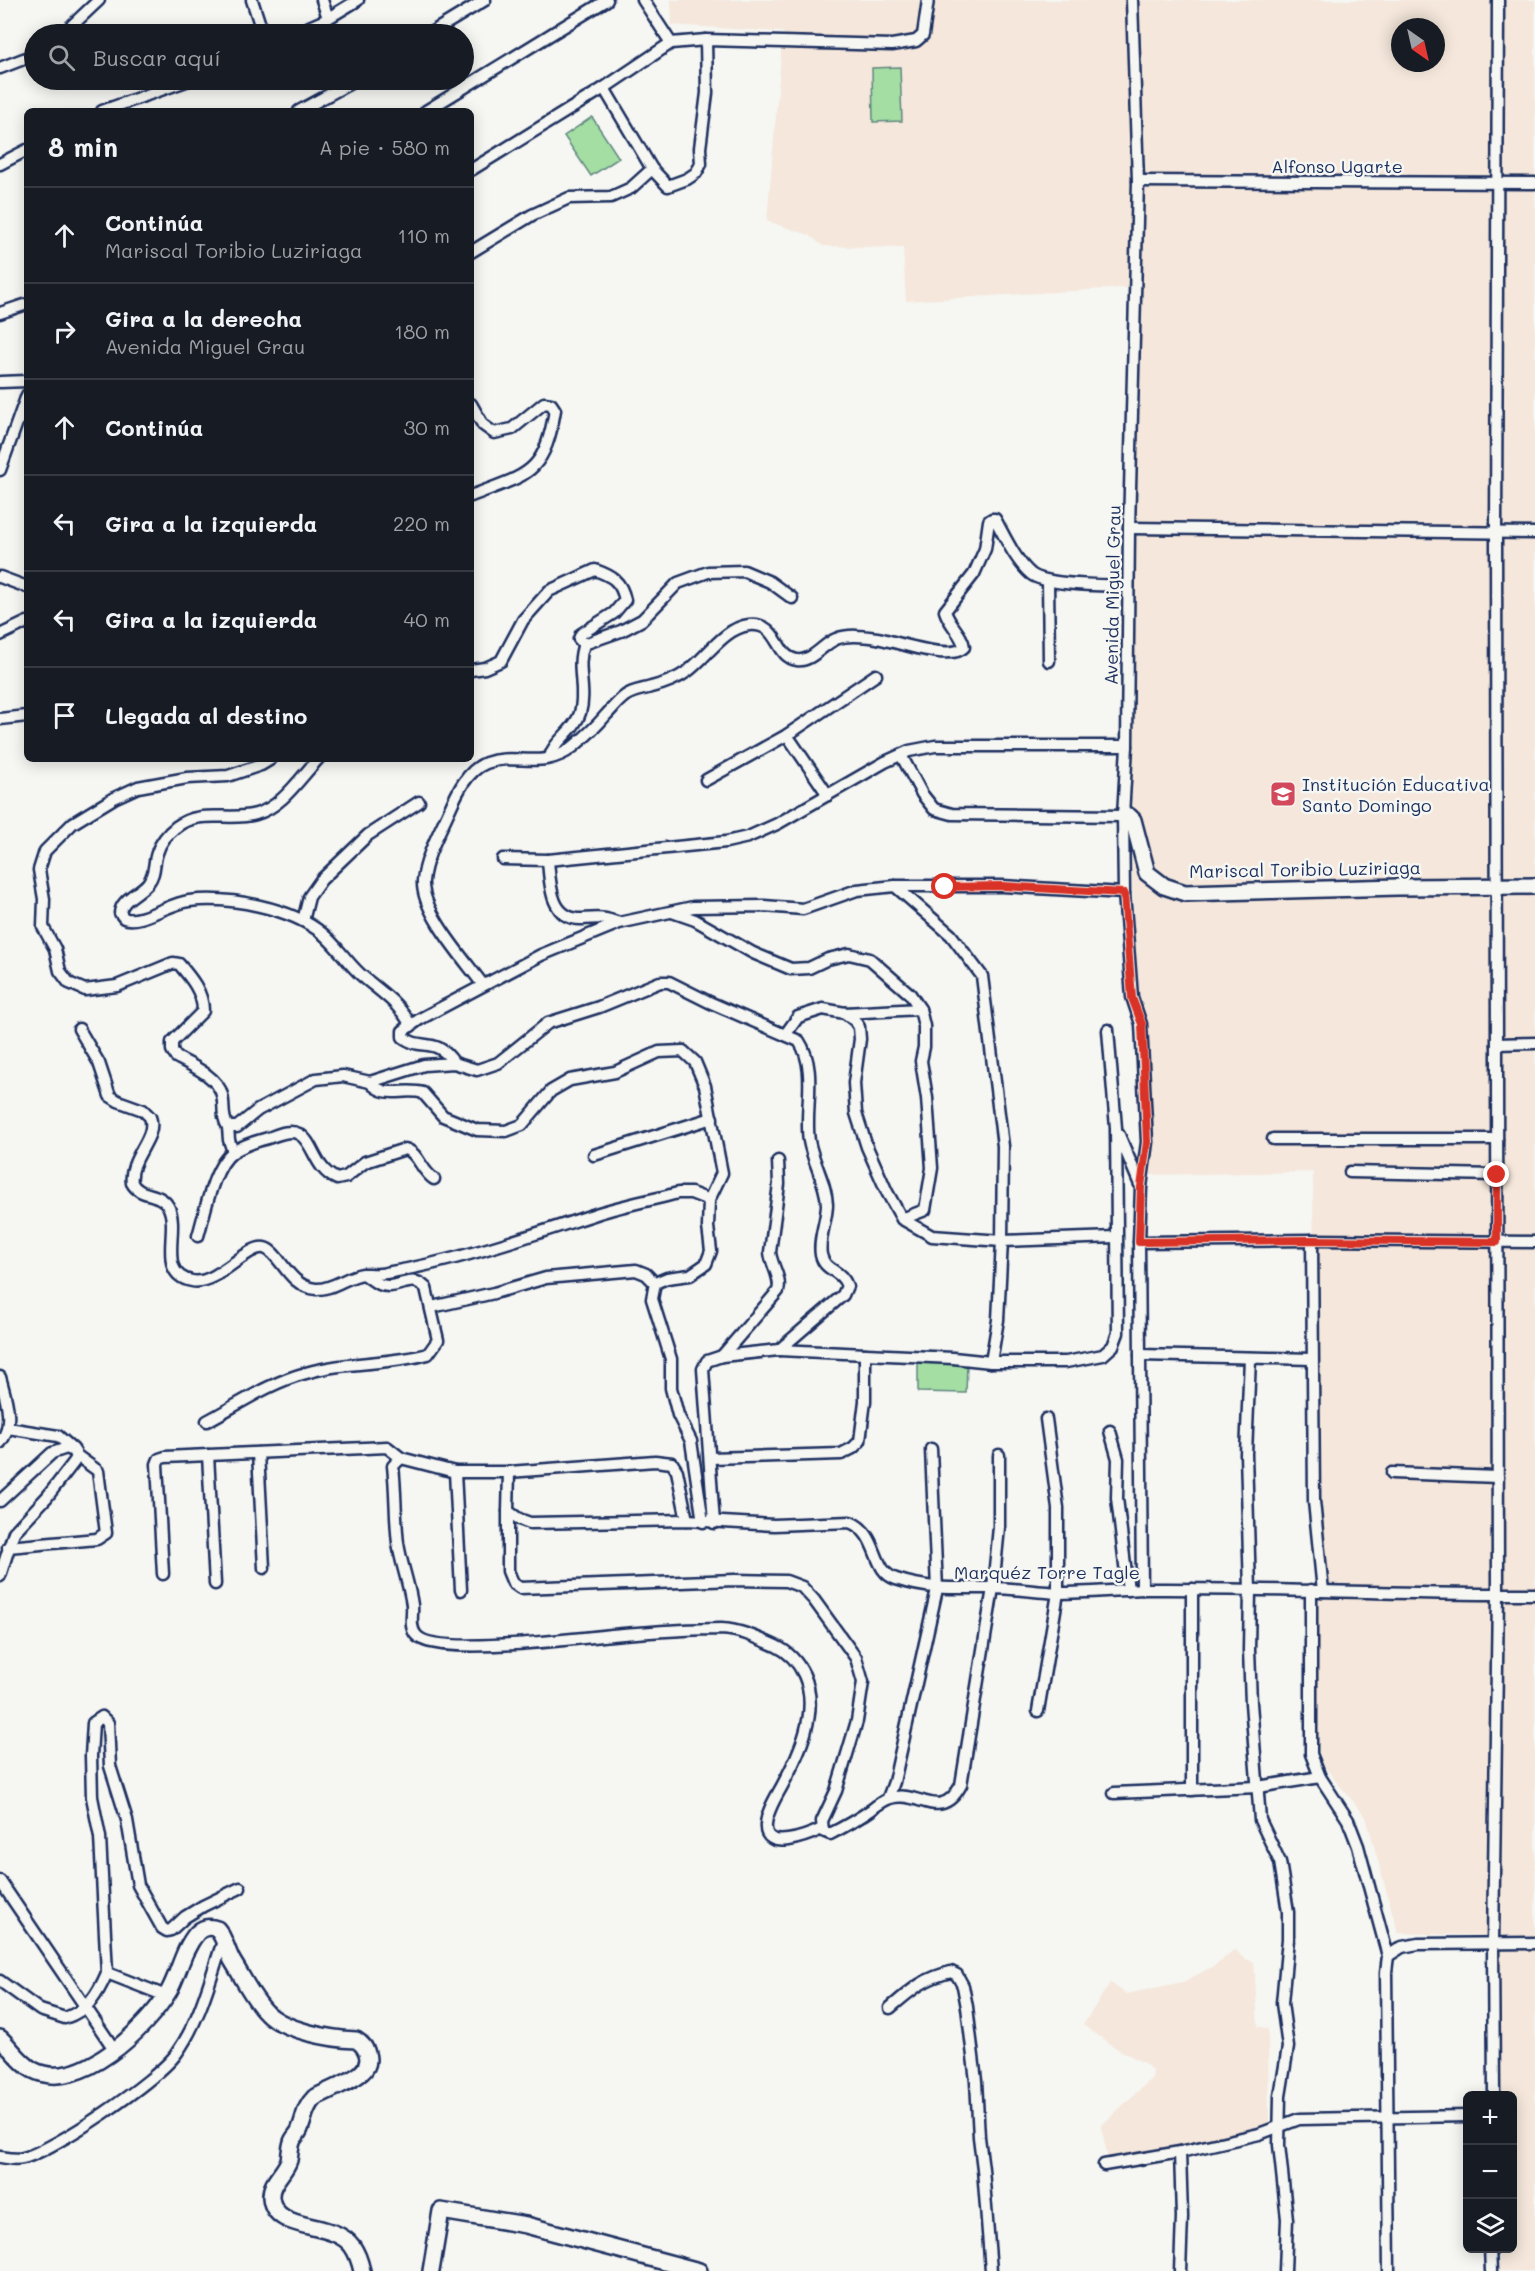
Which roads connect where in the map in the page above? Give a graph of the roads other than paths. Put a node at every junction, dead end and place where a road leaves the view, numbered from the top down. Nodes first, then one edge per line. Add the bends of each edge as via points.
1 (99, 0) edge
2 (252, 0) edge
3 (322, 0) edge
4 (358, 0) edge
5 (485, 0) edge
6 (607, 0) edge
7 (643, 0) edge
8 (928, 0) edge
9 (1132, 0) edge
10 (1498, 0) edge
11 (471, 3) edge
12 (328, 18) junction
13 (74, 24) edge
14 (260, 24) edge
15 (315, 24) edge
16 (443, 24) edge
17 (706, 40) junction
18 (671, 43) junction
19 (24, 59) edge
20 (0, 68) edge
21 (474, 82) edge
22 (604, 88) junction
23 (161, 90) edge
24 (338, 90) edge
25 (460, 90) edge
26 (110, 108) edge
27 (305, 108) edge
28 (431, 108) edge
29 (24, 152) edge
30 (0, 164) edge
31 (474, 168) edge
32 (652, 169) junction
33 (1138, 181) junction
34 (1498, 183) junction
35 (1535, 183) edge
36 (474, 250) edge
37 (24, 305) edge
38 (0, 313) edge
39 (24, 381) edge
40 (0, 382) edge
41 (24, 403) edge
42 (474, 409) edge
43 (0, 470) edge
44 (474, 495) edge
45 (1129, 528) junction
46 (1496, 532) junction
47 (1535, 533) edge
48 (0, 577) edge
49 (1048, 581) junction
50 (24, 586) edge
51 (1128, 586) junction
52 (792, 598) dead end
53 (24, 623) edge
54 (0, 635) edge
55 (584, 644) junction
56 (1049, 661) dead end
57 (474, 670) edge
58 (876, 675) dead end
59 (24, 716) edge
60 (0, 719) edge
61 (787, 735) junction
62 (1126, 746) junction
63 (901, 754) junction
64 (550, 758) junction
65 (266, 762) edge
66 (315, 762) edge
67 (706, 780) dead end
68 (828, 795) junction
69 (419, 802) dead end
70 (1123, 816) junction
71 (503, 859) dead end
72 (548, 860) junction
73 (1496, 885) junction
74 (896, 886) junction
75 (1535, 886) edge
76 (1124, 893) junction
77 (672, 912) junction
78 (303, 921) junction
79 (619, 923) junction
80 (483, 985) junction
81 (920, 1009) junction
82 (846, 1013) junction
83 (411, 1026) junction
84 (79, 1029) dead end
85 (1108, 1030) dead end
86 (784, 1035) junction
87 (1535, 1043) edge
88 (1497, 1044) junction
89 (454, 1063) junction
90 (370, 1082) junction
91 (712, 1118) junction
92 (228, 1127) junction
93 (1116, 1128) junction
94 (1273, 1139) dead end
95 (1497, 1139) junction
96 (233, 1152) junction
97 (594, 1155) dead end
98 (778, 1161) dead end
99 (1350, 1172) dead end
100 (1497, 1175) junction
101 (434, 1179) dead end
102 (1141, 1187) junction
103 (709, 1200) junction
104 (902, 1219) junction
105 (198, 1236) dead end
106 (1116, 1237) junction
107 (1311, 1240) junction
108 (1002, 1241) junction
109 (1139, 1242) junction
110 (1497, 1242) junction
111 (1535, 1242) edge
112 (364, 1274) junction
113 (655, 1283) junction
114 (432, 1307) junction
115 (778, 1350) junction
116 (865, 1354) junction
117 (1140, 1355) junction
118 (722, 1356) junction
119 (1250, 1358) junction
120 (1312, 1359) junction
121 (992, 1362) junction
122 (0, 1377) edge
123 (1046, 1419) dead end
124 (207, 1421) dead end
125 (8, 1428) junction
126 (1110, 1431) dead end
127 (0, 1443) edge
128 (932, 1449) dead end
129 (75, 1452) junction
130 (258, 1453) junction
131 (208, 1455) junction
132 (999, 1455) dead end
133 (401, 1458) junction
134 (710, 1458) junction
135 (455, 1472) junction
136 (509, 1472) junction
137 (1392, 1473) dead end
138 (1498, 1477) junction
139 (0, 1501) edge
140 (508, 1511) junction
141 (687, 1520) junction
142 (709, 1522) junction
143 (8, 1547) junction
144 (264, 1568) dead end
145 (163, 1574) dead end
146 (0, 1576) edge
147 (214, 1584) dead end
148 (993, 1588) junction
149 (937, 1589) junction
150 (1142, 1589) junction
151 (1192, 1589) junction
152 (461, 1590) dead end
153 (1128, 1590) junction
154 (1251, 1590) junction
155 (1311, 1590) junction
156 (1323, 1591) junction
157 (1058, 1593) junction
158 (1498, 1594) junction
159 (1535, 1594) edge
160 (1038, 1711) dead end
161 (1320, 1777) junction
162 (1258, 1787) junction
163 (1192, 1790) junction
164 (1114, 1793) dead end
165 (888, 1798) junction
166 (822, 1829) junction
167 (0, 1881) edge
168 (240, 1888) dead end
169 (223, 1941) junction
170 (1493, 1943) junction
171 (1535, 1943) edge
172 (1388, 1956) junction
173 (106, 1973) junction
174 (0, 1981) edge
175 (166, 1996) junction
176 (86, 2008) junction
177 (890, 2008) dead end
178 (0, 2038) edge
179 (114, 2049) junction
180 (1494, 2091) edge
181 (1463, 2116) edge
182 (1388, 2118) junction
183 (1280, 2128) junction
184 (1180, 2152) junction
185 (0, 2157) edge
186 (1104, 2165) dead end
187 (1490, 2253) edge
188 (362, 2271) edge
189 (431, 2271) edge
190 (699, 2271) edge
191 (992, 2271) edge
192 (1180, 2271) edge
193 (1285, 2271) edge
194 (1389, 2271) edge
195 (1491, 2271) edge

1 - 13 street
2 - 14 street
3 - 12 street
4 - 12 street
5 - 11 street
6 - 21 street
7 - 18 street
8 - 17 street via 923,35 916,41 892,45
9 - 33 street, Avenida Miguel Grau
10 - 34 street
11 - 16 street
12 - 15 street
17 - 18 street
17 - 32 street via 707,93 701,164 696,173 668,186
18 - 22 street
19 - 20 street
22 - 31 street
22 - 32 street
23 - 26 street
24 - 27 street
25 - 28 street
29 - 30 street
32 - 36 street via 631,188 610,197 569,198
33 - 34 street, Alfonso Ugarte
33 - 45 street, Avenida Miguel Grau
34 - 35 street, Alfonso Ugarte
34 - 46 street
37 - 38 street
39 - 40 street
41 - 43 street
42 - 44 street via 483,425 494,433 512,429 544,403 555,410 546,449 534,467
45 - 46 street
45 - 51 street, Avenida Miguel Grau
46 - 47 street
46 - 73 street
48 - 50 street
49 - 51 street
49 - 56 street
49 - 64 street via 1033,576 995,519 989,520 985,549 974,574 945,610 948,621 964,640 961,650 934,652 853,636 836,639 807,659 797,660 785,655 766,628 744,626 724,638 681,676 624,696 571,749
51 - 62 street, Avenida Miguel Grau
52 - 55 street via 770,582 744,571 708,572 678,583 642,620
53 - 54 street
55 - 57 street via 579,639 581,634 614,613 625,600 613,576 595,570 549,591 523,620 501,661
55 - 64 street via 579,668 580,712 574,727
58 - 61 street
59 - 60 street
61 - 67 street
61 - 68 street
62 - 63 street via 935,746
62 - 70 street, Avenida Miguel Grau
63 - 68 street
63 - 70 street via 934,809 952,814
64 - 80 street via 495,761 475,770 456,795 424,872 424,895 430,911
65 - 92 street via 228,776 138,786 73,823 45,851 39,870 43,927 55,949 60,971 69,983 85,990 117,986 173,963 179,964 195,983 203,1011 172,1042 172,1050 176,1057 217,1084
66 - 78 street via 264,812 201,817 176,826 160,846 149,881 120,909 124,918 131,921 177,903 217,901 261,907
68 - 72 street via 748,837
69 - 78 street via 337,862 313,889
70 - 73 street, Mariscal Toribio Luziriaga via 1133,820 1147,873 1164,886 1185,893
70 - 76 street, Avenida Miguel Grau
71 - 72 street
72 - 79 street via 550,891 562,914 580,919 604,917
73 - 75 street, Mariscal Toribio Luziriaga
73 - 88 street
74 - 76 street via 1002,886
74 - 77 street via 857,890 803,909 693,907
74 - 108 street via 951,935 982,976 1003,1146
76 - 102 street, Avenida Miguel Grau via 1132,998 1142,1024 1147,1142
77 - 79 street
77 - 81 street via 790,969 809,968 849,954 870,958 910,994
78 - 83 street via 325,935 355,969 389,996
79 - 80 street via 541,955
80 - 83 street
81 - 82 street
81 - 104 street via 932,1168 925,1210
82 - 86 street via 823,1009 798,1017
82 - 104 street via 859,1027 854,1083 856,1113 867,1147
83 - 89 street via 403,1031 403,1037 410,1043 438,1046
84 - 112 street via 99,1063 110,1096 143,1110 152,1122 152,1132 141,1148 131,1178 137,1190 156,1196 169,1209 171,1260 176,1272 189,1280 202,1280 262,1248 272,1251 294,1279 314,1289
85 - 93 street
86 - 89 street via 669,982 660,982 548,1023 498,1063 477,1070
86 - 115 street via 799,1041 806,1051 810,1142 826,1204 821,1256 828,1267 844,1277 847,1286 843,1295
87 - 88 street
88 - 95 street
89 - 90 street via 424,1065
90 - 91 street via 376,1089 389,1093 423,1093 443,1116 477,1130 506,1131 522,1125 551,1091 570,1080 615,1072 659,1052 683,1051 695,1062
90 - 92 street via 343,1076 316,1079 258,1110 237,1126
91 - 97 street
91 - 103 street via 722,1173
92 - 96 street
93 - 102 street
93 - 106 street
94 - 95 street
95 - 100 street
96 - 101 street via 264,1138 294,1132 304,1138 321,1167 337,1179 365,1162 405,1149 414,1153
96 - 105 street via 219,1169
98 - 118 street via 770,1260 780,1285
99 - 100 street
100 - 110 street
102 - 109 street, Avenida Miguel Grau
103 - 112 street via 678,1193 410,1268
103 - 113 street via 711,1251 706,1264 690,1275
104 - 108 street via 933,1236
106 - 108 street
106 - 121 street via 1118,1333 1113,1346 1104,1354 1066,1362
107 - 109 street
107 - 110 street
107 - 120 street
108 - 121 street
109 - 117 street, Avenida Miguel Grau
110 - 111 street
110 - 138 street
112 - 114 street via 387,1286 409,1280 420,1282 428,1291
113 - 114 street via 636,1270 546,1278
113 - 142 street via 652,1299 671,1359 671,1388 678,1415 692,1441
114 - 124 street via 438,1340 429,1354 305,1373
115 - 116 street
115 - 118 street
116 - 121 street
116 - 134 street via 866,1401 860,1441 853,1448 841,1454
117 - 119 street
117 - 150 street, Avenida Miguel Grau
118 - 134 street via 707,1362 703,1369
119 - 120 street
119 - 154 street via 1246,1454
120 - 156 street via 1314,1501
122 - 125 street
123 - 157 street via 1058,1509
125 - 127 street
125 - 129 street via 58,1436
126 - 153 street via 1118,1459 1117,1498
128 - 149 street
129 - 139 street via 68,1448 52,1453
129 - 143 street via 74,1462 18,1527
129 - 143 street via 98,1471 106,1533 97,1539
130 - 131 street
130 - 133 street via 387,1447
130 - 144 street
131 - 145 street via 165,1457 157,1464
131 - 147 street
132 - 148 street via 999,1527
133 - 135 street
133 - 166 street via 393,1466 398,1541 410,1596 412,1629 417,1637 440,1644 502,1645 705,1629 735,1630 776,1646 792,1657 802,1671 810,1703 802,1740 766,1822 767,1830 779,1841
134 - 142 street
135 - 136 street
135 - 152 street
136 - 140 street
136 - 141 street via 672,1463
137 - 138 street
138 - 158 street
140 - 141 street, Marquéz Torre Tagle via 530,1523
140 - 166 street via 508,1571 520,1588 735,1580 792,1582 806,1590 856,1658 863,1682 857,1721
141 - 142 street, Marquéz Torre Tagle
142 - 149 street, Marquéz Torre Tagle via 850,1522 868,1536 882,1569 893,1578
143 - 146 street
148 - 149 street, Marquéz Torre Tagle
148 - 157 street, Marquéz Torre Tagle
148 - 165 street via 961,1785 953,1796 937,1804 906,1796
149 - 165 street
150 - 151 street, Marquéz Torre Tagle
150 - 153 street, Marquéz Torre Tagle
151 - 154 street, Marquéz Torre Tagle
151 - 163 street
153 - 157 street, Marquéz Torre Tagle
154 - 155 street, Marquéz Torre Tagle
154 - 162 street via 1249,1650
155 - 156 street, Marquéz Torre Tagle
155 - 161 street via 1311,1754
156 - 158 street, Marquéz Torre Tagle
157 - 160 street
158 - 159 street, Marquéz Torre Tagle
158 - 170 street
161 - 162 street
161 - 172 street via 1356,1839
162 - 163 street
162 - 183 street via 1260,1820 1280,1862 1288,1912 1282,2003 1288,2047 1280,2096
163 - 164 street
165 - 166 street via 831,1834
167 - 176 street
168 - 173 street via 185,1917 171,1930 162,1928 138,1885 127,1820 110,1766 108,1723 104,1718 97,1719 92,1738 92,1797 100,1837
169 - 175 street via 217,1929 199,1931
169 - 185 street via 188,2036 175,2057 153,2079 63,2139 25,2158
169 - 188 street via 270,2016 293,2028 356,2040 367,2052 368,2062 360,2074 308,2104 288,2162 271,2196 276,2210 287,2220 318,2227 346,2240 358,2256
170 - 171 street
170 - 172 street via 1418,1944 1402,1947
170 - 180 street
172 - 182 street
173 - 175 street
173 - 176 street
174 - 176 street via 56,2017 64,2018
175 - 179 street via 142,2026
176 - 179 street
177 - 191 street via 917,1984 944,1974 957,1975 963,1986 974,2061
178 - 179 street via 26,2066 49,2075 73,2073
181 - 182 street
182 - 183 street via 1299,2119
182 - 194 street
183 - 184 street
183 - 193 street via 1287,2218
184 - 186 street
184 - 192 street
187 - 195 street
189 - 190 street via 441,2211 526,2225

